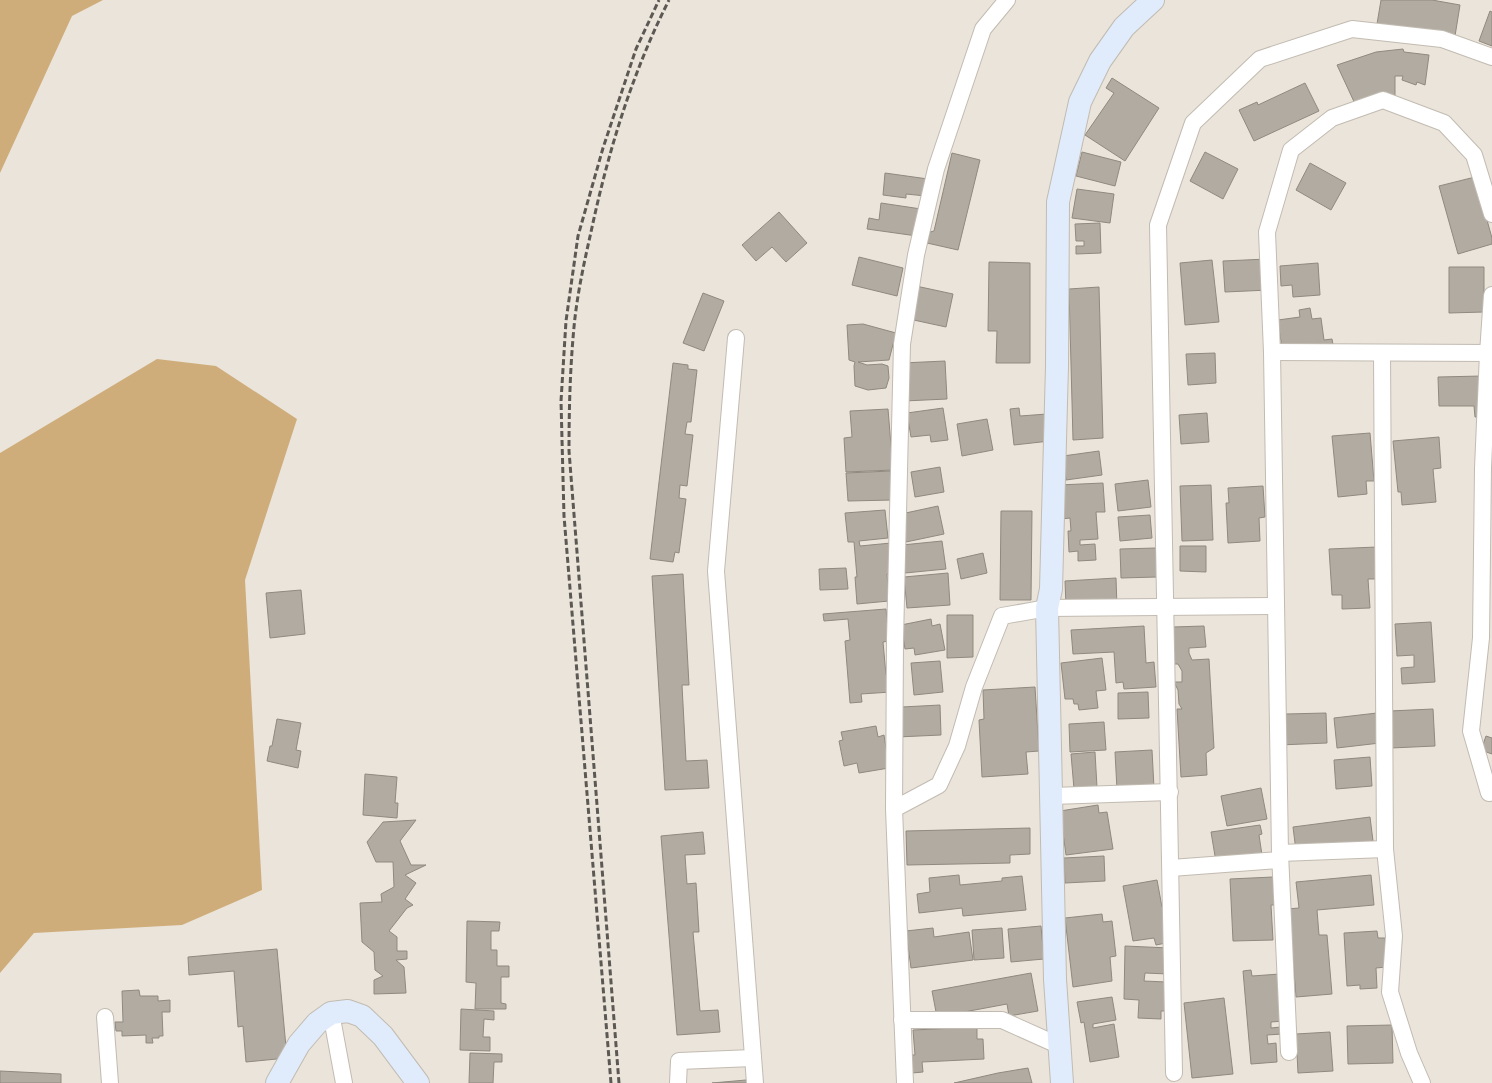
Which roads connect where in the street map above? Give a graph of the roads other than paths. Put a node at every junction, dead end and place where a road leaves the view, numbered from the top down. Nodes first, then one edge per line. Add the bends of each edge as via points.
1 (1007, 0) edge
2 (1153, 0) edge
3 (1492, 57) edge
4 (1492, 214) edge
5 (1492, 295) edge
6 (736, 338) dead end
7 (1272, 352) junction
8 (1382, 352) junction
9 (1490, 354) edge
10 (1276, 606) junction
11 (1164, 607) junction
12 (1047, 608) junction
13 (1170, 792) junction
14 (1489, 793) dead end
15 (1052, 796) junction
16 (894, 809) junction
17 (1385, 849) junction
18 (1280, 856) junction
19 (1171, 868) junction
20 (331, 1014) junction
21 (105, 1017) dead end
22 (902, 1020) junction
23 (1060, 1046) junction
24 (1289, 1052) dead end
25 (753, 1058) junction
26 (1174, 1072) dead end
27 (110, 1083) edge
28 (277, 1083) edge
29 (344, 1083) edge
30 (418, 1083) edge
31 (678, 1083) edge
32 (755, 1083) edge
33 (906, 1083) edge
34 (1062, 1083) edge
35 (1422, 1083) edge

1 - 16 street via 983,28 936,169 916,255 902,344
2 - 12 street via 1124,27 1100,61 1080,102 1058,202 1057,374 1051,589
3 - 11 street via 1442,39 1352,29 1260,59 1193,123 1158,225
4 - 7 street via 1474,155 1444,123 1383,100 1332,118 1291,150 1267,232
5 - 9 street
6 - 25 street via 716,572
7 - 8 street
7 - 10 street
8 - 9 street
8 - 17 street
9 - 14 street via 1483,468 1482,638 1471,731
10 - 11 street
10 - 18 street
11 - 12 street
11 - 13 street
12 - 15 street
12 - 16 street via 1002,616 974,687 957,746 939,785
13 - 15 street
13 - 19 street
15 - 23 street via 1055,979
16 - 22 street
17 - 18 street
17 - 35 street via 1394,936 1390,992 1409,1053
18 - 19 street
18 - 24 street
19 - 26 street
20 - 28 street via 317,1023 299,1044
20 - 29 street
20 - 30 street via 348,1011 362,1016 383,1036
21 - 27 street
22 - 23 street via 1002,1020
22 - 33 street
23 - 34 street
25 - 31 street via 679,1061
25 - 32 street

